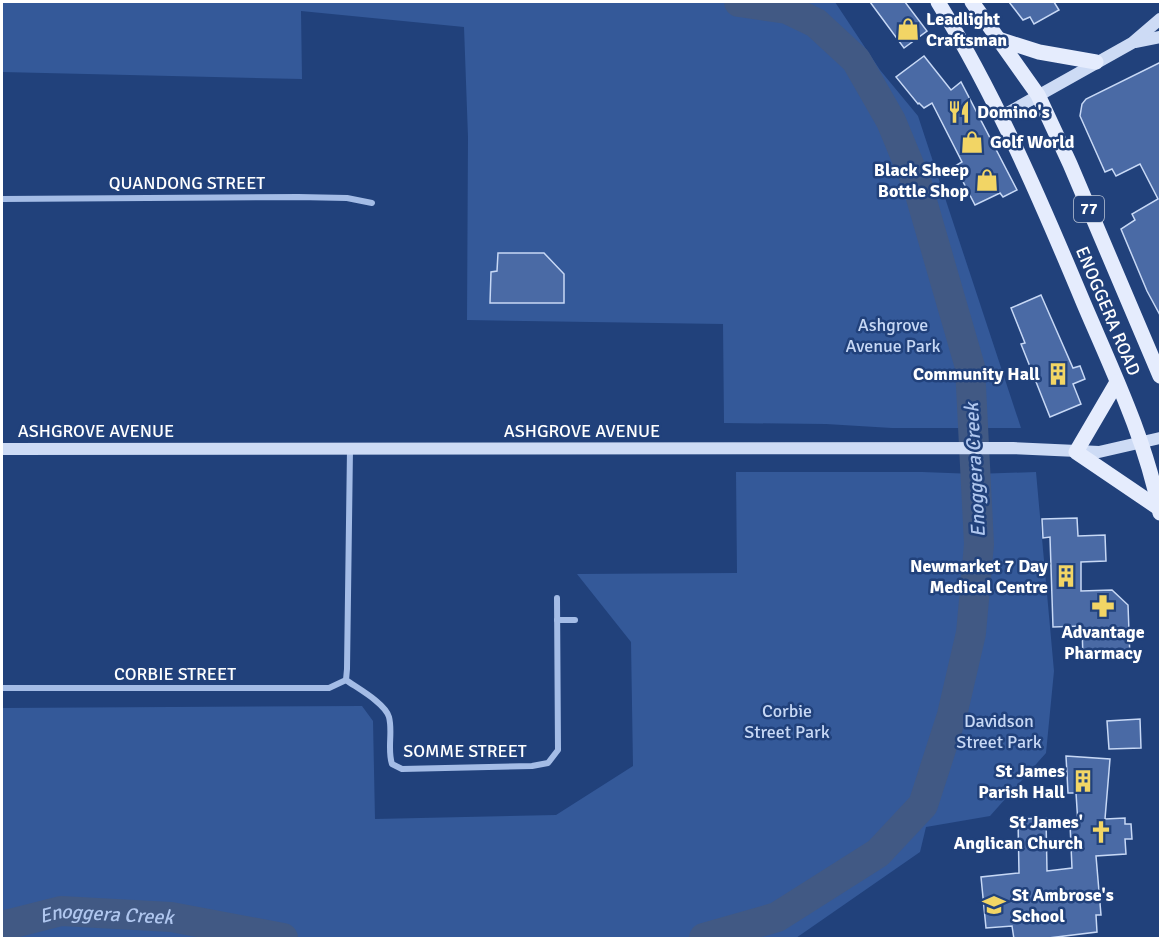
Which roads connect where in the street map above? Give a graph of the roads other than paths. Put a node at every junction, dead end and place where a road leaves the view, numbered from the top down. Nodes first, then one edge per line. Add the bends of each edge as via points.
1 (938, 2) edge
2 (972, 2) edge
3 (1161, 19) edge
4 (1161, 37) edge
5 (998, 39) junction
6 (1132, 43) junction
7 (1096, 62) junction
8 (1038, 95) junction
9 (1002, 116) junction
10 (2, 199) edge
11 (372, 203) dead end
12 (1160, 374) edge
13 (1118, 382) junction
14 (1161, 438) edge
15 (1141, 443) junction
16 (2, 449) edge
17 (350, 449) junction
18 (1076, 452) junction
19 (1160, 511) edge
20 (557, 597) dead end
21 (557, 620) junction
22 (575, 620) dead end
23 (346, 680) junction
24 (2, 688) edge

1 - 9 main road, ENOGGERA ROAD / 77
2 - 5 main road, ENOGGERA ROAD / 77
3 - 6 main road
4 - 6 main road
5 - 7 main road via 1039,52
5 - 8 main road, ENOGGERA ROAD / 77
6 - 7 main road
7 - 8 main road
8 - 9 main road
8 - 12 main road, ENOGGERA ROAD / 77
9 - 13 main road, ENOGGERA ROAD / 77
10 - 11 street, QUANDONG STREET via 298,197
13 - 15 main road, ENOGGERA ROAD / 77
13 - 18 main road
14 - 15 main road, ASHGROVE AVENUE
15 - 18 main road, ASHGROVE AVENUE via 1100,452
15 - 19 main road, ENOGGERA ROAD / 77
16 - 17 main road, ASHGROVE AVENUE
17 - 18 main road, ASHGROVE AVENUE via 808,447 1044,448
17 - 23 street
18 - 19 main road
20 - 21 street, SOMME STREET
21 - 22 street
21 - 23 street, SOMME STREET via 558,750 548,763 402,769 392,765 388,717 383,706
23 - 24 street, CORBIE STREET via 328,688

